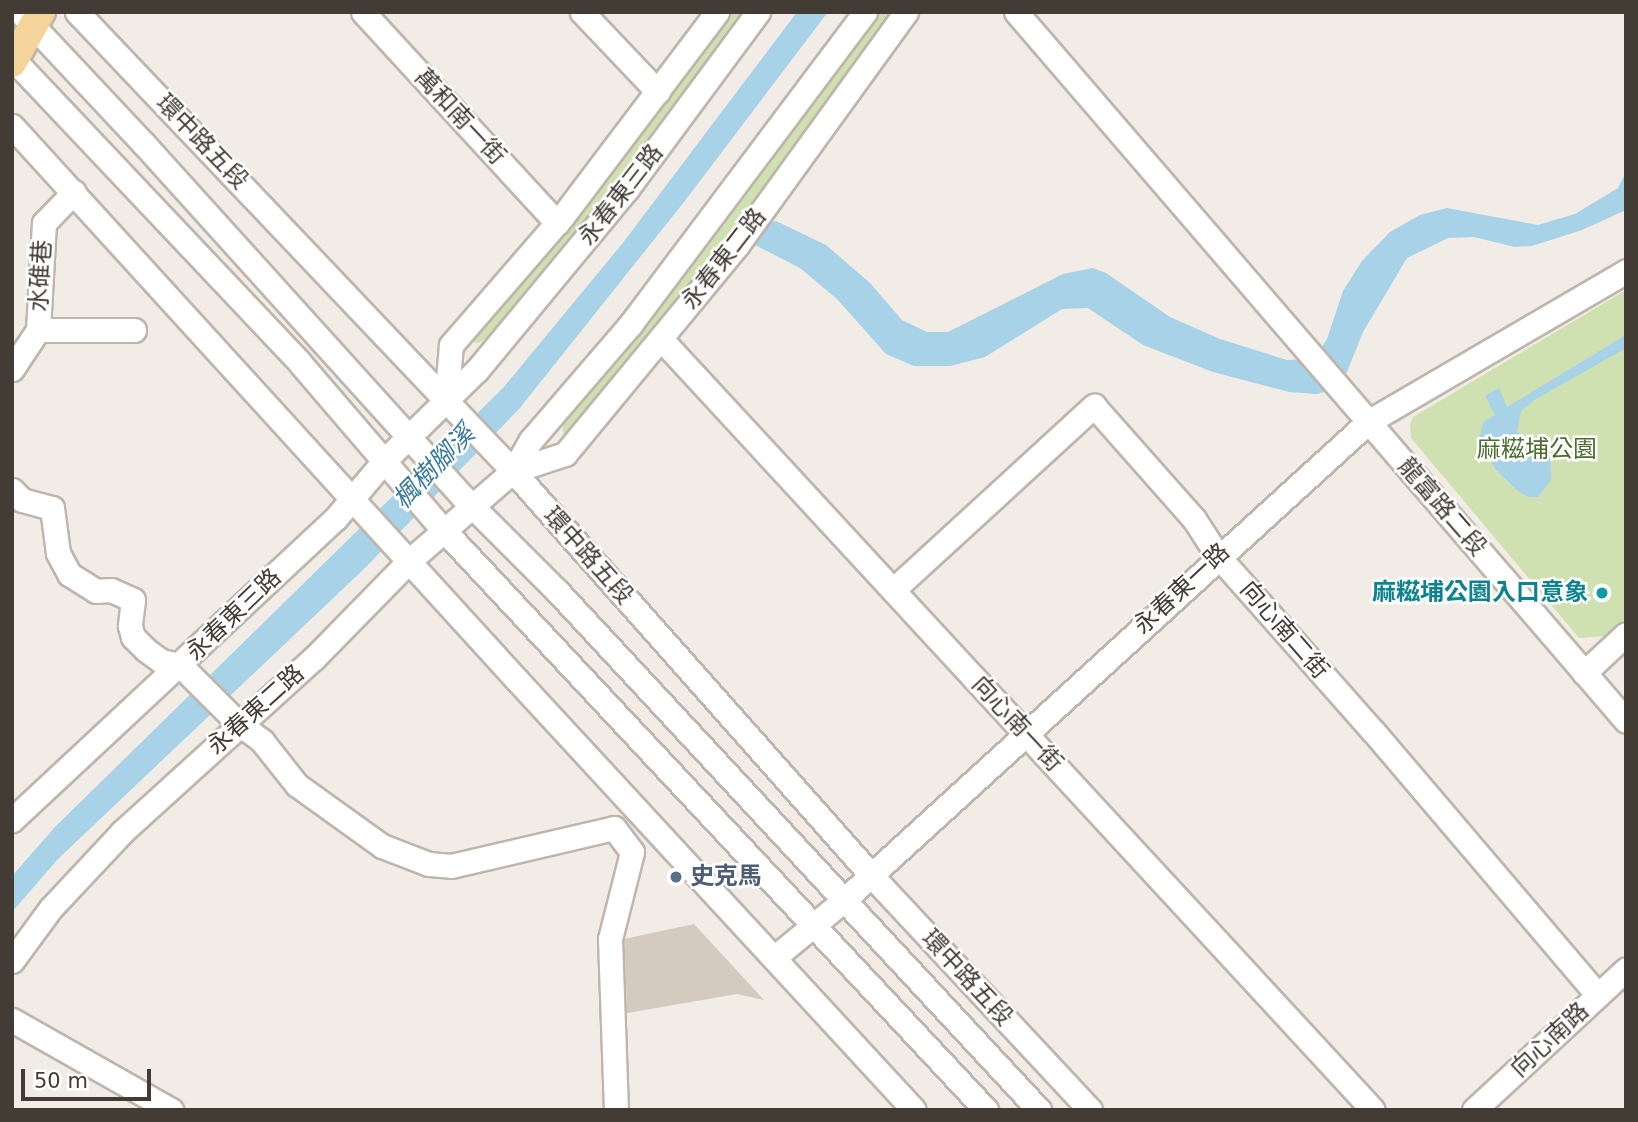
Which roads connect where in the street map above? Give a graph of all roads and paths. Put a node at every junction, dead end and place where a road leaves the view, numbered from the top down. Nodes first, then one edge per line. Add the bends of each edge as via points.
1 (77, 12) edge
2 (363, 12) edge
3 (582, 12) edge
4 (718, 12) edge
5 (758, 12) edge
6 (865, 12) edge
7 (906, 12) edge
8 (1016, 12) edge
9 (31, 17) edge
10 (13, 60) edge
11 (658, 92) junction
12 (12, 126) edge
13 (74, 192) junction
14 (557, 223) junction
15 (1626, 271) edge
16 (38, 330) junction
17 (134, 330) dead end
18 (661, 339) junction
19 (12, 369) edge
20 (449, 404) junction
21 (1368, 422) junction
22 (413, 440) junction
23 (388, 465) junction
24 (510, 468) junction
25 (12, 490) edge
26 (354, 499) junction
27 (469, 503) junction
28 (443, 528) junction
29 (1218, 556) junction
30 (406, 558) junction
31 (893, 590) junction
32 (1626, 634) edge
33 (180, 665) junction
34 (1584, 673) junction
35 (1626, 721) edge
36 (239, 724) junction
37 (1026, 733) junction
38 (12, 820) edge
39 (871, 875) junction
40 (844, 900) junction
41 (812, 927) junction
42 (775, 957) junction
43 (12, 961) edge
44 (1626, 969) edge
45 (1598, 995) junction
46 (12, 1020) edge
47 (171, 1110) edge
48 (616, 1110) edge
49 (914, 1110) edge
50 (986, 1110) edge
51 (1039, 1110) edge
52 (1090, 1110) edge
53 (1373, 1110) edge
54 (1474, 1110) edge

1 - 20 street, 環中路五段
2 - 14 street, 萬和南一街
3 - 11 street
4 - 11 street, 永春東三路
5 - 20 street, 永春東三路 via 577,251
6 - 24 street, 永春東二路 via 630,325
7 - 18 street, 永春東二路 via 738,244
8 - 21 street, 龍富路二段
9 - 10 main road
9 - 22 street, 環中路五段
10 - 23 street via 300,363
11 - 14 street, 永春東三路
12 - 13 street
13 - 16 street, 水碓巷 via 44,223
13 - 26 street
14 - 20 street, 永春東三路 via 451,345
15 - 21 street, 永春東一路
16 - 17 street, 水碓巷
16 - 19 street, 水碓巷
18 - 24 street, 永春東二路 via 565,454
18 - 31 street, 向心南一街
20 - 22 street, 永春東三路
20 - 24 street, 環中路五段
21 - 29 street, 永春東一路
21 - 34 street, 龍富路二段
22 - 23 street, 永春東三路
22 - 27 street, 環中路五段
23 - 26 street, 永春東三路
23 - 28 street
24 - 27 street, 永春東二路
24 - 39 street, 環中路五段
25 - 33 street via 22,500 52,508 58,553 69,574 96,591 111,590 133,600 133,637 161,661
26 - 30 street
26 - 33 street, 永春東三路
27 - 28 street, 永春東二路
27 - 40 street, 環中路五段
28 - 30 street, 永春東二路
28 - 41 street
29 - 31 street, 向心南二街 via 1194,519 1094,406
29 - 37 street, 永春東一路
29 - 45 street, 向心南二街
30 - 36 street, 永春東二路 via 314,659
30 - 42 street
31 - 37 street, 向心南一街
32 - 34 street
33 - 36 street
33 - 38 street, 永春東三路
34 - 35 street, 龍富路二段
36 - 43 street, 永春東二路 via 122,831 51,908
36 - 48 street via 261,741 296,785 382,846 429,864 451,866 614,828 632,852 610,939
37 - 39 street, 永春東一路
37 - 53 street, 向心南一街
39 - 40 street, 永春東一路
39 - 52 street, 環中路五段
40 - 41 street, 永春東一路
40 - 51 street, 環中路五段
41 - 42 street, 永春東一路
41 - 50 street
42 - 49 street
44 - 45 street, 向心南路
45 - 54 street, 向心南路
46 - 47 street

